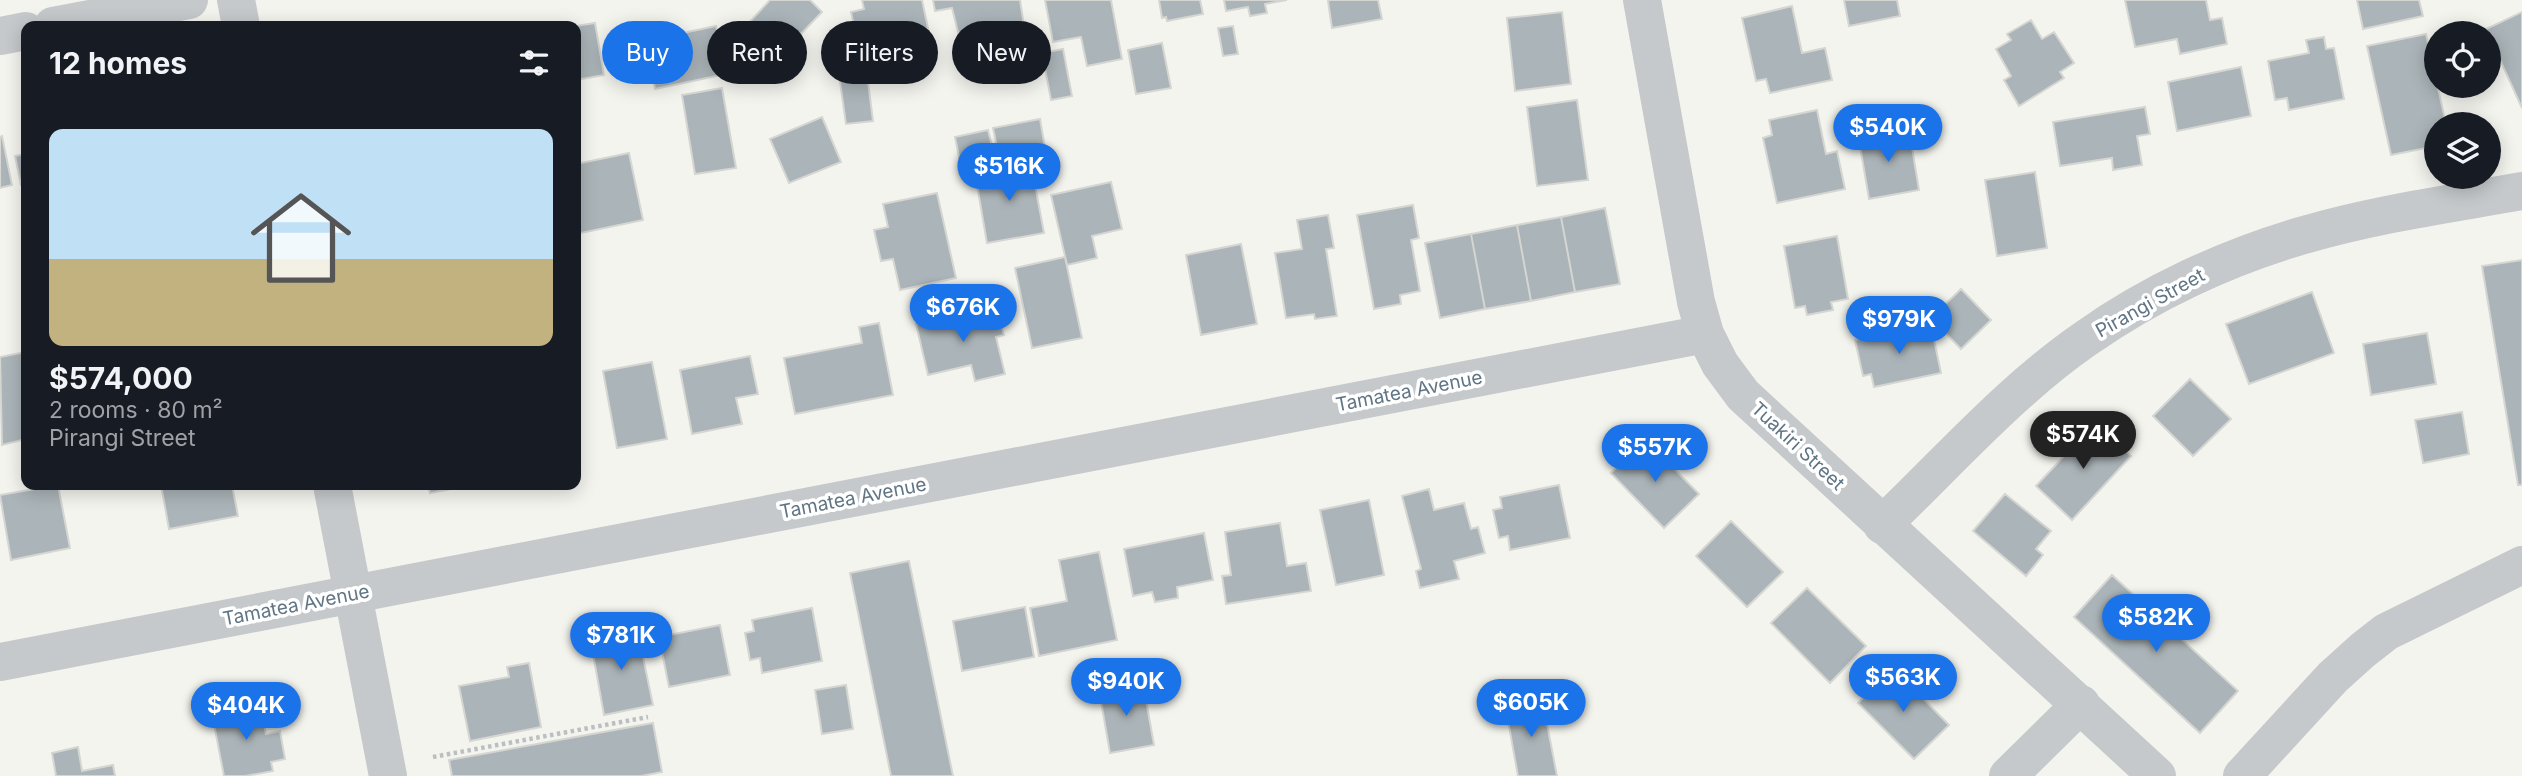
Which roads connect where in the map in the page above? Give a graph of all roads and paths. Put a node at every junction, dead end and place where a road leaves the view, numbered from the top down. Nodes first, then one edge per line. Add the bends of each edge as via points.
1 (189, 0) edge
2 (236, 0) edge
3 (1642, 0) edge
4 (79, 21) edge
5 (240, 21) edge
6 (21, 32) edge
7 (0, 36) edge
8 (2522, 191) edge
9 (1705, 334) junction
10 (333, 490) edge
11 (1882, 525) junction
12 (2522, 565) edge
13 (354, 593) junction
14 (0, 662) edge
15 (2081, 704) junction
16 (648, 717) dead end
17 (433, 757) dead end
18 (388, 776) edge
19 (2007, 776) edge
20 (2157, 776) edge
21 (2242, 776) edge

1 - 4 street
2 - 5 street
3 - 9 street, Tuakiri Street via 1688,263
6 - 7 street
8 - 11 street, Pirangi Street via 2302,235 2158,295 2085,338 2032,379
9 - 11 street, Tuakiri Street via 1736,388
9 - 13 street, Tamatea Avenue
10 - 13 street
11 - 15 street, Tuakiri Street
12 - 21 street via 2386,632 2333,677
13 - 14 street, Tamatea Avenue
13 - 18 street
15 - 19 street
15 - 20 street, Tuakiri Street
16 - 17 path

